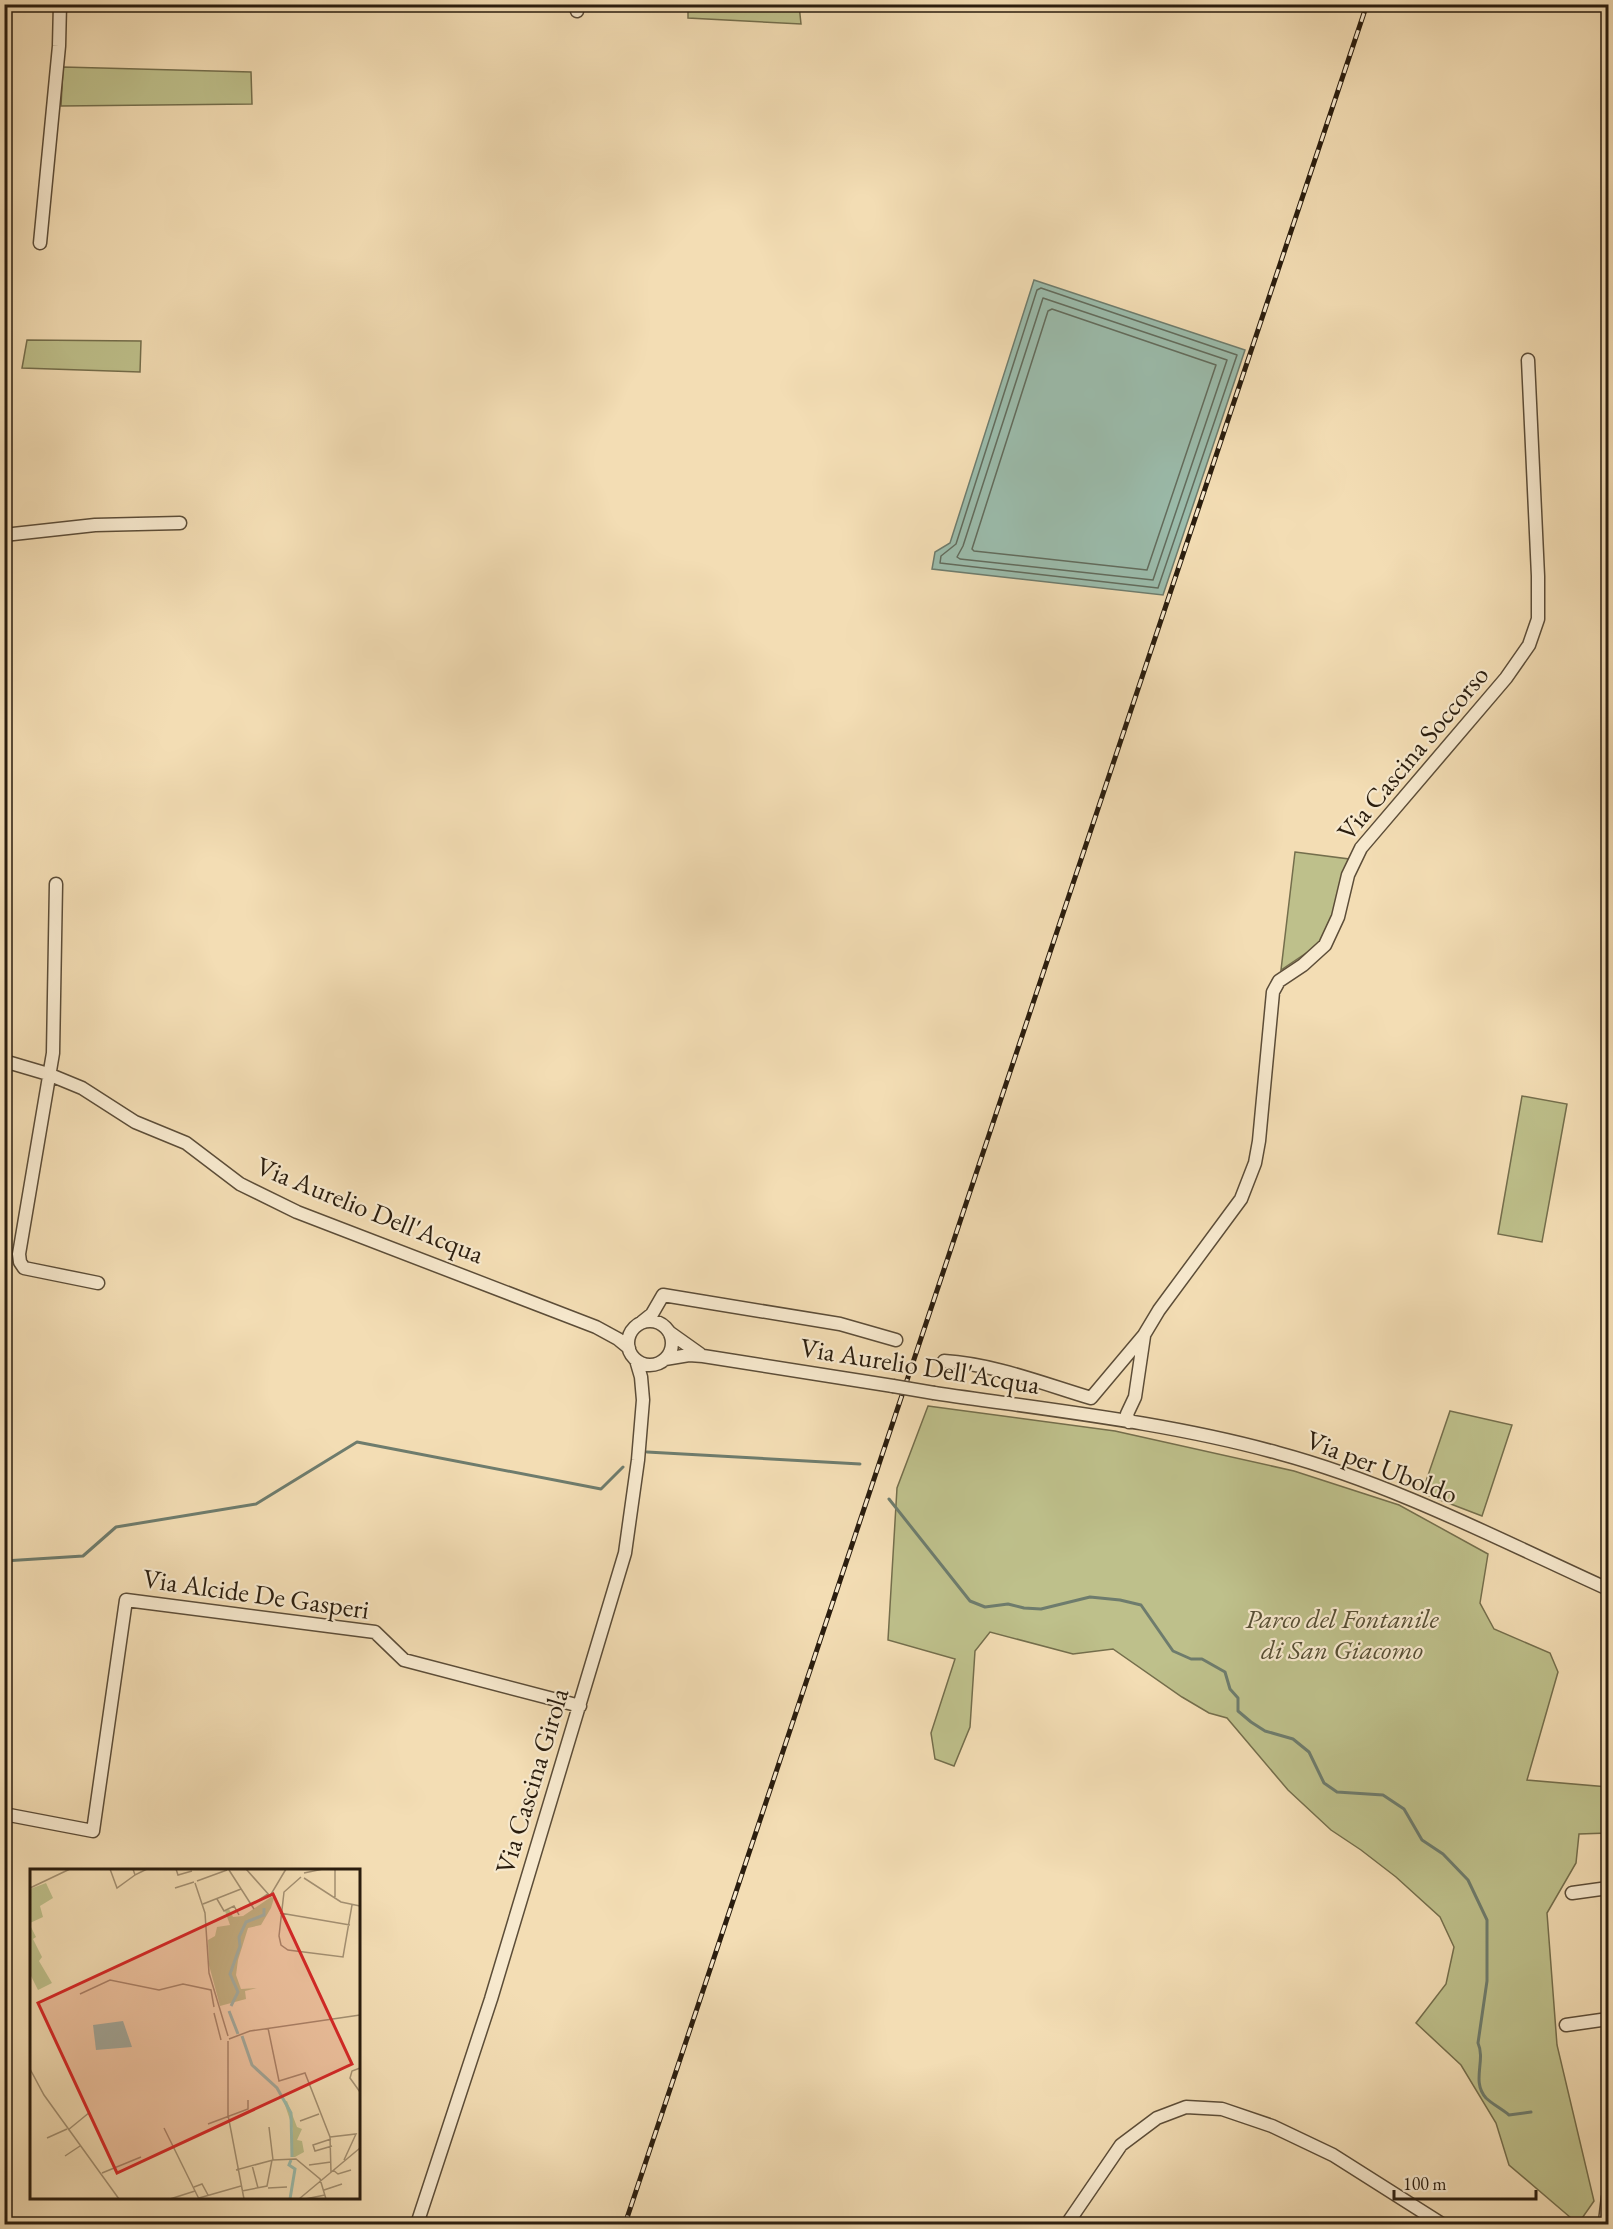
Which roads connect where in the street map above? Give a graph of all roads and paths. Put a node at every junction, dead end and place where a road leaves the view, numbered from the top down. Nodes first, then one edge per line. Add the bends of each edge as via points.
1 (60, 4) edge
2 (40, 243) dead end
3 (1528, 360) dead end
4 (180, 523) dead end
5 (4, 535) edge
6 (56, 884) dead end
7 (4, 1061) edge
8 (48, 1074) junction
9 (98, 1283) dead end
10 (663, 1295) junction
11 (638, 1326) junction
12 (596, 1327) junction
13 (667, 1330) junction
14 (1144, 1335) junction
15 (896, 1340) dead end
16 (629, 1348) junction
17 (704, 1356) junction
18 (636, 1360) junction
19 (662, 1361) junction
20 (945, 1361) dead end
21 (643, 1401) junction
22 (1129, 1422) junction
23 (1608, 1588) edge
24 (580, 1706) junction
25 (4, 1814) edge
26 (1608, 1888) edge
27 (1572, 1893) dead end
28 (1608, 2019) edge
29 (1566, 2025) dead end
30 (1608, 2197) edge
31 (1436, 2223) edge
32 (417, 2224) edge
33 (1067, 2224) edge
34 (1607, 2224) edge

1 - 2 street
3 - 14 street, Via Cascina Soccorso via 1538,576 1538,619 1530,645 1360,848 1325,945 1276,985 1270,1009 1255,1163 1241,1199
4 - 5 street via 95,525
6 - 8 street via 55,1029
7 - 8 street, Via Aurelio Dell'Acqua
8 - 9 street via 20,1262 30,1270
8 - 12 street, Via Aurelio Dell'Acqua via 91,1093 135,1122 186,1143 240,1184 288,1208
10 - 11 street via 652,1314
10 - 13 street
10 - 15 street via 840,1324
11 - 12 street, Via Aurelio Dell'Acqua via 614,1330
11 - 13 street via 653,1322
11 - 16 street via 630,1334
12 - 16 street, Via Aurelio Dell'Acqua
13 - 17 street, Via Aurelio Dell'Acqua
13 - 19 street via 672,1343
14 - 20 street, Via Cascina Soccorso via 1091,1398 992,1369
14 - 22 street, Via Cascina Soccorso via 1135,1396 1137,1408
16 - 18 street
17 - 19 street, Via Aurelio Dell'Acqua
17 - 22 street, Via Aurelio Dell'Acqua, bridge
18 - 19 street via 648,1365
18 - 21 street, Via Cascina Girola
19 - 21 street, Via Cascina Girola via 651,1376
21 - 24 street, Via Cascina Girola via 625,1553
22 - 23 street, Via per Uboldo via 1230,1441 1330,1469 1411,1500
24 - 25 street, Via Alcide De Gasperi via 404,1660 375,1632 126,1600 93,1831
24 - 32 street, Via Cascina Girola via 492,1999
26 - 27 street
28 - 29 street
30 - 34 street
31 - 33 street via 1334,2155 1272,2126 1222,2109 1186,2108 1157,2118 1120,2145

